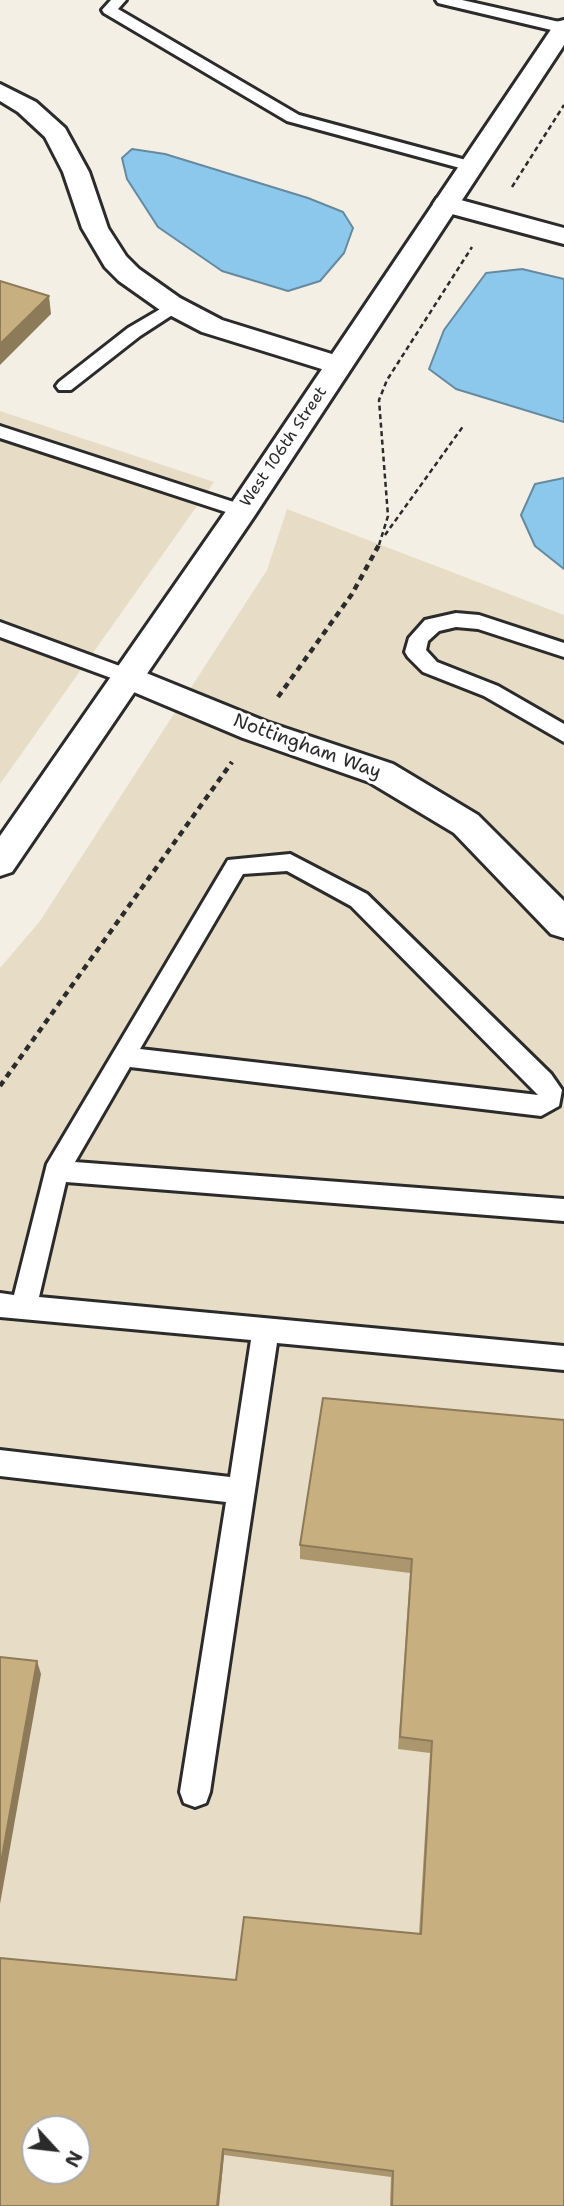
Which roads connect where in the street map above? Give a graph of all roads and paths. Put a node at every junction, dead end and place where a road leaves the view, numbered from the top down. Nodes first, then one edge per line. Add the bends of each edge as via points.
1 (119, 0) edge
2 (443, 0) edge
3 (564, 27) edge
4 (1, 92) edge
5 (564, 106) edge
6 (471, 166) junction
7 (446, 204) junction
8 (493, 217) junction
9 (564, 236) edge
10 (174, 306) junction
11 (338, 365) junction
12 (65, 386) dead end
13 (464, 425) dead end
14 (0, 432) edge
15 (242, 511) junction
16 (382, 540) junction
17 (0, 629) edge
18 (564, 650) edge
19 (129, 677) junction
20 (256, 730) junction
21 (564, 734) edge
22 (0, 863) edge
23 (564, 924) edge
24 (124, 1057) junction
25 (0, 1086) edge
26 (56, 1171) junction
27 (564, 1210) edge
28 (12, 1306) edge
29 (266, 1330) junction
30 (564, 1358) edge
31 (0, 1463) edge
32 (241, 1492) junction
33 (195, 1792) dead end

1 - 6 lane via 109,10 293,118
2 - 3 lane
3 - 6 street, West 106th Street
4 - 10 street via 56,133 76,172 95,228 115,261
5 - 8 path
6 - 7 street, West 106th Street
7 - 8 street
7 - 11 street, West 106th Street
8 - 9 street
8 - 16 path via 387,380 379,400 388,516
10 - 11 street via 240,337
10 - 12 lane
11 - 15 street, West 106th Street
13 - 16 path
14 - 15 lane
15 - 19 street, West 106th Street
16 - 20 path via 352,594
17 - 19 lane
18 - 21 lane via 479,622 456,620 432,625 419,638 415,652 430,667 491,691
19 - 20 street, Nottingham Way
19 - 22 street, West 106th Street
20 - 23 street, Nottingham Way via 381,773 466,824
20 - 25 path
24 - 24 lane via 236,866 290,862 359,900 550,1090 550,1099 541,1106
24 - 26 lane
26 - 27 lane
26 - 28 lane
28 - 29 lane
29 - 30 lane
29 - 32 lane
31 - 32 lane
32 - 33 lane

